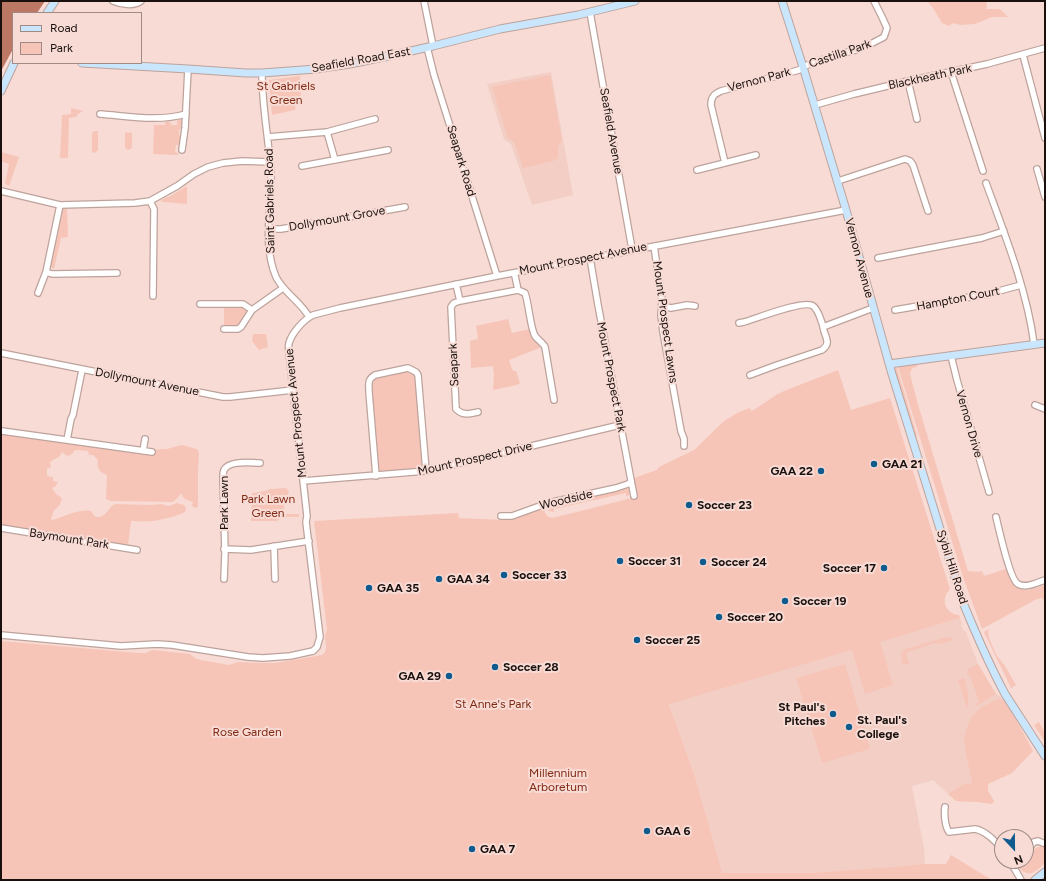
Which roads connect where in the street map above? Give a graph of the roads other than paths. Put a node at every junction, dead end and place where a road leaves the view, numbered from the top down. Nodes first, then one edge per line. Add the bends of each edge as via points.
1 (55, 1) edge
2 (113, 1) edge
3 (141, 1) edge
4 (424, 1) edge
5 (635, 1) edge
6 (782, 1) edge
7 (874, 1) edge
8 (48, 12) edge
9 (590, 12) junction
10 (430, 47) junction
11 (1045, 48) edge
12 (1023, 55) junction
13 (14, 64) edge
14 (100, 64) edge
15 (803, 67) junction
16 (188, 69) junction
17 (951, 72) junction
18 (262, 73) junction
19 (908, 81) junction
20 (1, 91) edge
21 (815, 105) junction
22 (100, 114) dead end
23 (186, 114) junction
24 (376, 118) dead end
25 (917, 119) dead end
26 (327, 132) junction
27 (268, 137) junction
28 (1045, 138) edge
29 (182, 150) dead end
30 (388, 150) dead end
31 (756, 154) dead end
32 (335, 160) junction
33 (270, 162) junction
34 (725, 163) junction
35 (302, 166) dead end
36 (1037, 169) dead end
37 (697, 170) dead end
38 (983, 171) dead end
39 (838, 181) junction
40 (986, 183) dead end
41 (1, 191) edge
42 (1045, 196) edge
43 (150, 200) junction
44 (60, 205) junction
45 (405, 207) dead end
46 (846, 210) junction
47 (928, 211) dead end
48 (269, 229) junction
49 (1004, 232) junction
50 (654, 246) junction
51 (632, 250) junction
52 (590, 258) junction
53 (878, 258) dead end
54 (46, 272) junction
55 (117, 273) dead end
56 (497, 276) junction
57 (515, 276) dead end
58 (456, 284) junction
59 (1021, 286) junction
60 (283, 288) junction
61 (518, 290) junction
62 (38, 293) dead end
63 (153, 296) dead end
64 (460, 301) junction
65 (200, 304) dead end
66 (662, 306) junction
67 (695, 306) dead end
68 (873, 308) junction
69 (252, 310) junction
70 (895, 310) dead end
71 (309, 317) junction
72 (739, 323) dead end
73 (823, 327) junction
74 (224, 330) dead end
75 (1045, 343) edge
76 (1034, 344) junction
77 (1, 354) edge
78 (951, 356) junction
79 (889, 364) junction
80 (82, 370) junction
81 (750, 375) dead end
82 (293, 390) junction
83 (554, 400) dead end
84 (1035, 405) dead end
85 (1045, 409) edge
86 (478, 412) dead end
87 (620, 425) junction
88 (2, 431) dead end
89 (145, 439) dead end
90 (67, 440) junction
91 (684, 446) dead end
92 (143, 451) junction
93 (152, 452) dead end
94 (260, 463) dead end
95 (426, 471) junction
96 (376, 476) junction
97 (303, 481) junction
98 (630, 482) junction
99 (989, 492) dead end
100 (634, 496) dead end
101 (501, 516) dead end
102 (996, 517) dead end
103 (1, 528) edge
104 (309, 542) junction
105 (274, 546) junction
106 (224, 549) junction
107 (137, 550) dead end
108 (224, 579) dead end
109 (275, 579) dead end
110 (1045, 580) edge
111 (1, 635) edge
112 (1045, 756) edge
113 (945, 807) dead end
114 (994, 841) edge
115 (1034, 842) edge
116 (1043, 843) dead end
117 (1015, 869) edge
118 (1045, 872) edge
119 (1021, 880) edge
120 (1035, 880) edge

1 - 8 main road
2 - 3 street via 138,4
4 - 10 street, Seapark Road
5 - 9 main road, Seafield Road East
6 - 15 main road, Vernon Avenue
7 - 15 street, Castilla Park via 887,28 884,37 861,48
9 - 10 main road, Seafield Road East via 500,29
9 - 51 street, Seafield Avenue
10 - 18 main road, Seafield Road East via 350,64
10 - 56 street, Seapark Road via 434,75
11 - 12 street, Blackheath Park
12 - 17 street, Blackheath Park
12 - 28 street
13 - 20 main road
14 - 16 main road, Seafield Road East
15 - 21 main road, Vernon Avenue
15 - 34 street, Vernon Park via 714,94 711,105
16 - 18 main road, Seafield Road East
16 - 23 street
17 - 19 street, Blackheath Park
17 - 38 street
18 - 27 street, Saint Gabriels Road
19 - 21 street, Blackheath Park
19 - 25 street
21 - 39 main road, Vernon Avenue
22 - 23 street via 166,118
23 - 29 street
24 - 26 street
26 - 27 street
26 - 32 street
27 - 33 street, Saint Gabriels Road
30 - 32 street
31 - 34 street
32 - 35 street
33 - 43 street via 242,161 208,167
33 - 48 street, Saint Gabriels Road
34 - 37 street
36 - 42 street
39 - 46 main road, Vernon Avenue
39 - 47 street via 905,159 913,165
40 - 49 street
41 - 44 street
43 - 44 street via 135,203
43 - 63 street via 154,210
44 - 54 street
45 - 48 street, Dollymount Grove
46 - 50 street, Mount Prospect Avenue
46 - 68 main road, Vernon Avenue
48 - 60 street, Saint Gabriels Road via 272,264
49 - 53 street
49 - 59 street
50 - 51 street, Mount Prospect Avenue
50 - 66 street, Mount Prospect Lawns
51 - 52 street, Mount Prospect Avenue
52 - 56 street, Mount Prospect Avenue
52 - 87 street, Mount Prospect Park
54 - 55 street
54 - 62 street
56 - 58 street, Mount Prospect Avenue
57 - 61 street
58 - 64 street
58 - 71 street, Mount Prospect Avenue
59 - 70 street, Hampton Court
59 - 76 street via 1032,325
60 - 69 street
60 - 71 street, Saint Gabriels Road via 304,308
61 - 64 street
61 - 83 street via 525,293 534,335 544,344
64 - 86 street, Seapark via 454,303 451,308 456,409 466,415
65 - 69 street via 243,304
66 - 67 street
66 - 91 street, Mount Prospect Lawns via 663,332
68 - 73 street
68 - 79 main road, Vernon Avenue
69 - 74 street via 241,327
71 - 82 street, Mount Prospect Avenue via 299,326 289,343
72 - 73 street via 807,304 816,309
73 - 81 street via 827,340 826,348
75 - 76 main road
76 - 78 main road
77 - 80 street, Dollymount Avenue
78 - 79 main road
78 - 99 street, Vernon Drive
79 - 112 main road, Sybil Hill Road via 962,600 1005,694
80 - 82 street, Dollymount Avenue via 223,397
80 - 90 street
82 - 97 street, Mount Prospect Avenue
84 - 85 street
87 - 95 street, Mount Prospect Drive
87 - 98 street, Mount Prospect Park
88 - 90 street via 16,430
89 - 92 street
90 - 92 street
92 - 93 street
94 - 106 street, Park Lawn via 233,463 224,470
95 - 96 street, Mount Prospect Drive
95 - 96 street via 418,374 408,368 370,377
96 - 97 street, Mount Prospect Drive
97 - 104 street, Mount Prospect Avenue
98 - 100 street, Mount Prospect Park
98 - 101 street, Woodside via 616,488 544,504 512,516
102 - 110 street via 1016,582 1025,586
103 - 107 street, Baymount Park
104 - 105 street
104 - 111 street, Mount Prospect Avenue via 320,637 318,647 313,651 290,656 256,658 157,644 121,646
105 - 106 street via 251,550
105 - 109 street
106 - 108 street, Park Lawn
113 - 114 street via 948,831 975,829
115 - 116 street
117 - 119 street
118 - 120 main road

